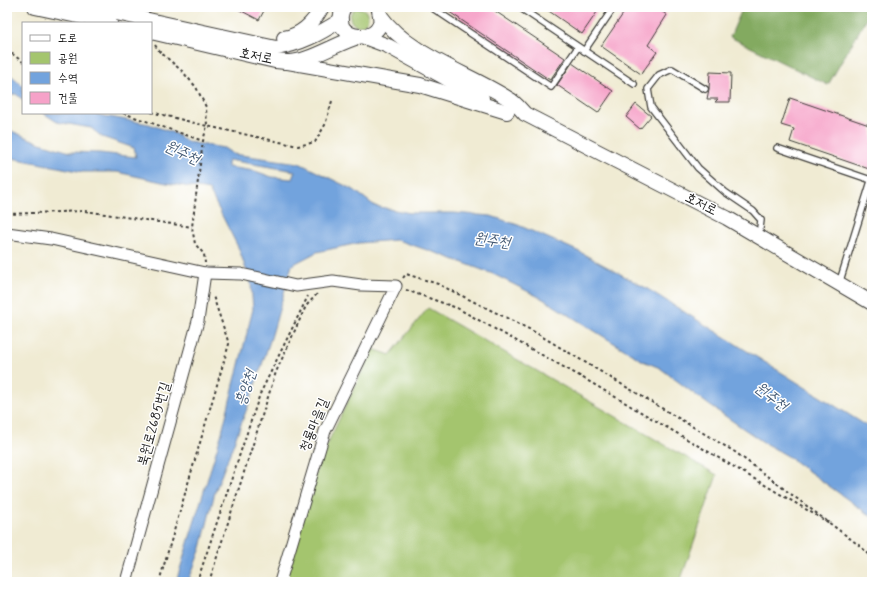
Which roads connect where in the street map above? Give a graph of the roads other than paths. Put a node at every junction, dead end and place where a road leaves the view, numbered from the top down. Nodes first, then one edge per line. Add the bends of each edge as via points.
1 (35, 7) edge
2 (89, 7) edge
3 (322, 7) edge
4 (431, 7) edge
5 (519, 7) edge
6 (614, 7) edge
7 (378, 9) edge
8 (341, 12) edge
9 (105, 22) edge
10 (152, 32) edge
11 (361, 37) junction
12 (235, 39) junction
13 (578, 47) junction
14 (584, 51) junction
15 (288, 62) junction
16 (634, 84) dead end
17 (705, 89) dead end
18 (507, 112) junction
19 (525, 114) junction
20 (777, 148) dead end
21 (872, 179) edge
22 (7, 233) edge
23 (759, 237) junction
24 (205, 273) junction
25 (839, 284) junction
26 (872, 303) edge
27 (126, 582) edge
28 (280, 582) edge

1 - 9 street
2 - 12 street, 호저로
3 - 12 street via 305,29 289,37 268,40
4 - 13 lane via 550,87
5 - 13 lane
6 - 14 lane
7 - 11 street via 380,21 375,31
7 - 19 street via 393,31 410,44 511,100
8 - 11 street via 347,31
8 - 12 street via 313,37 293,45 276,48
10 - 15 street, 호저로
11 - 15 street, 호저로 via 345,40 304,58
11 - 18 street via 388,46
13 - 14 lane
14 - 16 lane
15 - 18 street via 420,85
17 - 23 lane via 672,69 659,74 648,89 651,107 698,168 761,220
18 - 19 street
19 - 23 street, 호저로
20 - 21 lane
21 - 25 lane
22 - 24 street via 51,238
23 - 25 street, 호저로
24 - 27 street, 북원로2685번길 via 198,321
24 - 28 street, 청룡마을길 via 241,274 296,286 328,281 396,286 325,431
25 - 26 street, 호저로

